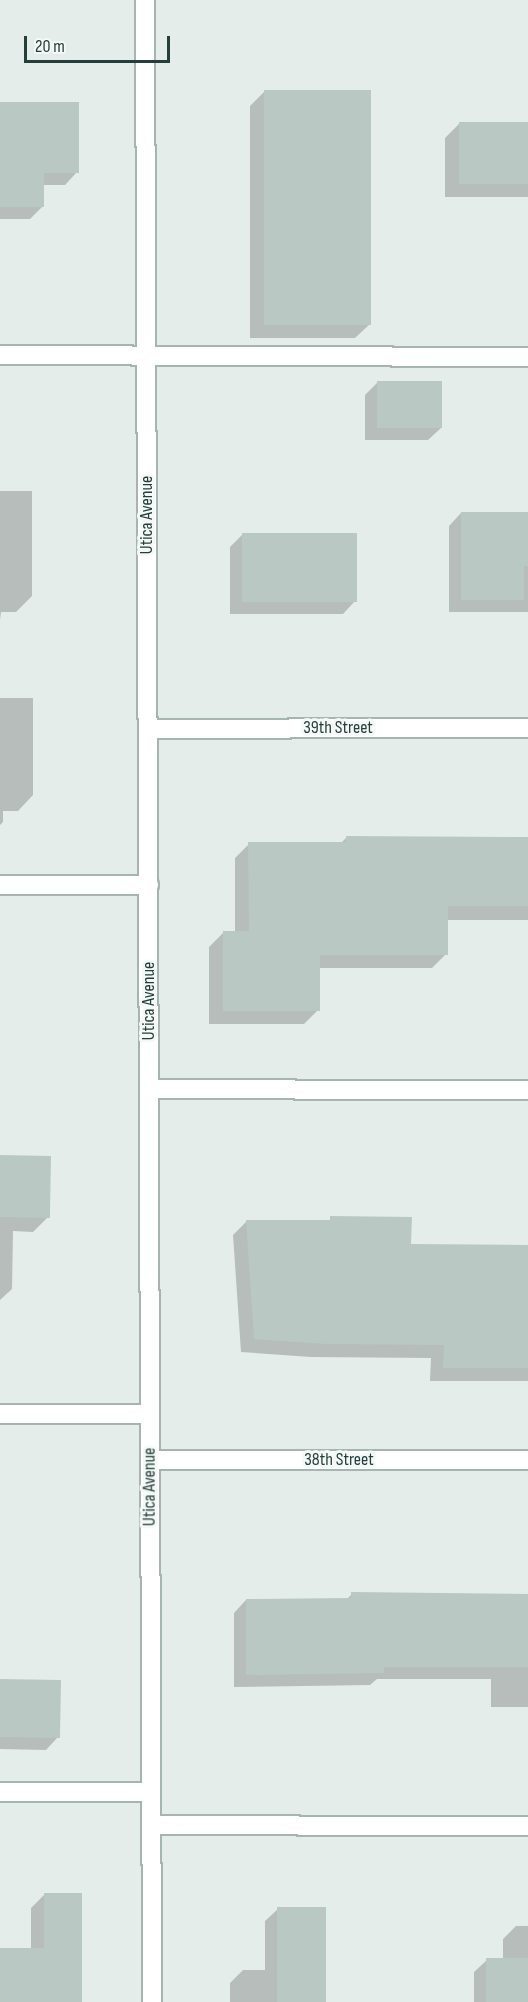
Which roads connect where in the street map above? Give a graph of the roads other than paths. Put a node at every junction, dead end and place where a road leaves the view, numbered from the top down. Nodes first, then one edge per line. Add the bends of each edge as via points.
1 (145, 0) edge
2 (0, 355) edge
3 (147, 355) junction
4 (528, 357) edge
5 (528, 728) edge
6 (148, 729) junction
7 (0, 885) edge
8 (149, 885) junction
9 (149, 1089) junction
10 (528, 1090) edge
11 (0, 1414) edge
12 (150, 1414) junction
13 (150, 1460) junction
14 (528, 1460) edge
15 (0, 1792) edge
16 (151, 1792) junction
17 (152, 1825) junction
18 (528, 1826) edge
19 (152, 2002) edge

1 - 3 street, Utica Avenue
2 - 3 street
3 - 4 street
3 - 6 street, Utica Avenue
5 - 6 street, 39th Street
6 - 8 street, Utica Avenue
7 - 8 street
8 - 9 street, Utica Avenue
9 - 10 street
9 - 12 street, Utica Avenue
11 - 12 street
12 - 13 street, Utica Avenue
13 - 14 street, 38th Street
13 - 16 street, Utica Avenue
15 - 16 street
16 - 17 street, Utica Avenue
17 - 18 street
17 - 19 street, Utica Avenue

